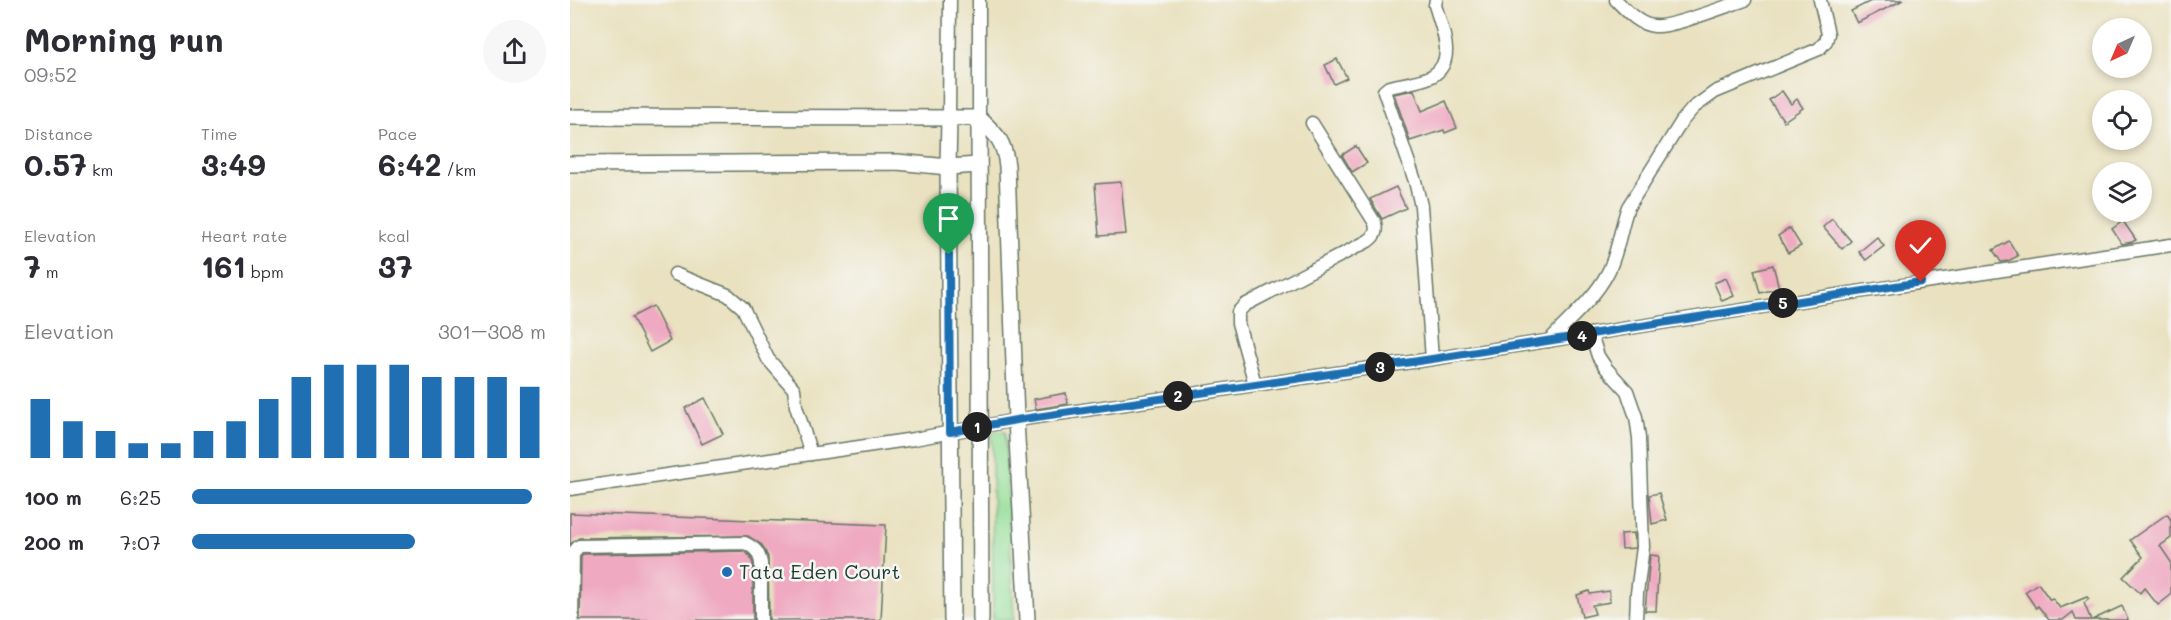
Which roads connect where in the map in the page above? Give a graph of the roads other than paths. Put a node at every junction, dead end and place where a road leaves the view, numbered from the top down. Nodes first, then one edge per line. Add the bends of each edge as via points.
1 (950, 0) edge
2 (979, 0) edge
3 (1436, 0) edge
4 (1616, 0) edge
5 (1745, 0) edge
6 (1822, 0) edge
7 (570, 117) edge
8 (949, 118) junction
9 (979, 118) junction
10 (1312, 123) dead end
11 (570, 164) edge
12 (979, 165) junction
13 (948, 167) junction
14 (2171, 245) edge
15 (675, 274) dead end
16 (1591, 334) junction
17 (1550, 341) junction
18 (1432, 359) junction
19 (1255, 384) junction
20 (1016, 420) junction
21 (980, 426) junction
22 (950, 432) junction
23 (811, 454) junction
24 (570, 489) edge
25 (572, 620) edge
26 (761, 620) edge
27 (952, 620) edge
28 (981, 620) edge
29 (1027, 620) edge
30 (1636, 620) edge

1 - 8 street
2 - 9 street
3 - 18 street via 1447,50 1445,61 1431,76 1384,91 1421,206
4 - 5 street via 1639,21 1654,26
6 - 17 street via 1828,34 1819,49 1715,92 1682,120 1628,207 1609,272
7 - 8 street
8 - 9 street
8 - 13 street
9 - 12 street
9 - 20 street via 1005,148
10 - 19 street via 1377,230 1368,241 1238,312
11 - 13 street via 897,162
12 - 13 street
12 - 21 street
13 - 22 street
14 - 16 street
15 - 23 street via 728,295 743,308 768,359 794,389
16 - 17 street
16 - 30 street via 1598,356 1627,391 1636,417 1643,547
17 - 18 street
18 - 19 street
19 - 20 street
20 - 21 street
20 - 29 street
21 - 22 street
21 - 28 street
22 - 23 street
22 - 27 street
23 - 24 street
25 - 26 street via 573,552 579,546 745,543 754,548 761,563

